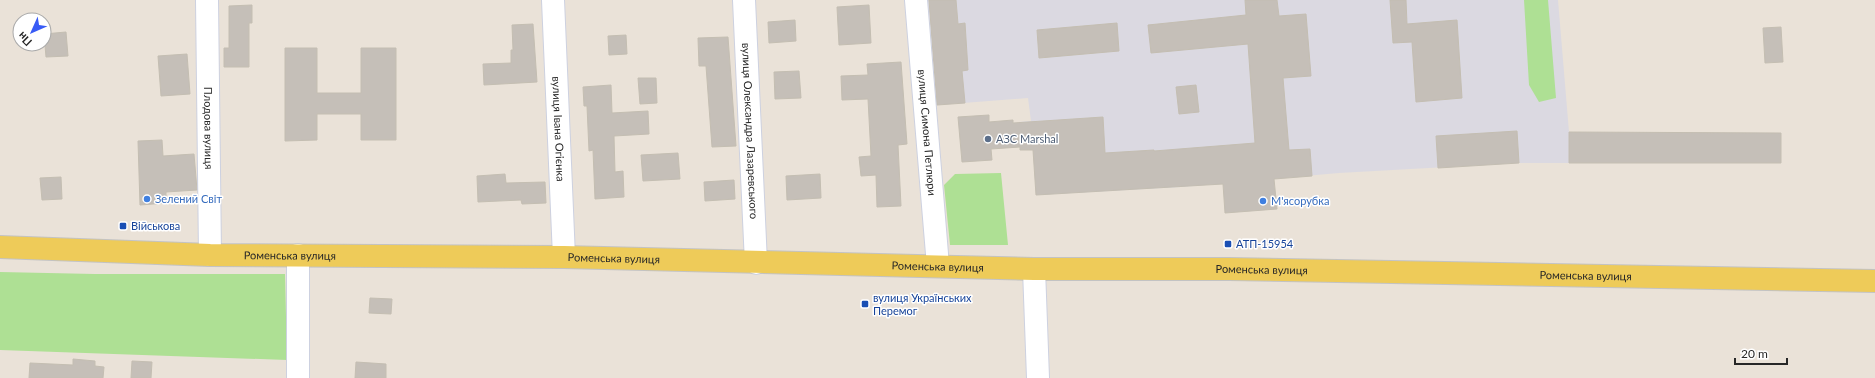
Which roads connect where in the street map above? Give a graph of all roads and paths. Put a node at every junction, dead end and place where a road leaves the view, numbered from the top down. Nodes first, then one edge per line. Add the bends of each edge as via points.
1 (207, 0) edge
2 (553, 0) edge
3 (744, 0) edge
4 (916, 0) edge
5 (0, 247) edge
6 (210, 255) junction
7 (298, 255) junction
8 (564, 257) junction
9 (756, 263) junction
10 (938, 266) junction
11 (1034, 269) junction
12 (1875, 281) edge
13 (298, 378) edge
14 (1038, 378) edge

1 - 6 street, Плодова вулиця
2 - 8 street, вулиця Івана Огієнка
3 - 9 street, вулиця Олександра Лазаревського
4 - 10 street, вулиця Симона Петлюри
5 - 6 main road, Роменська вулиця
6 - 7 main road, Роменська вулиця
7 - 8 main road, Роменська вулиця
7 - 13 street
8 - 9 main road, Роменська вулиця
9 - 10 main road, Роменська вулиця
10 - 11 main road, Роменська вулиця
11 - 12 main road, Роменська вулиця via 1229,269
11 - 14 street

